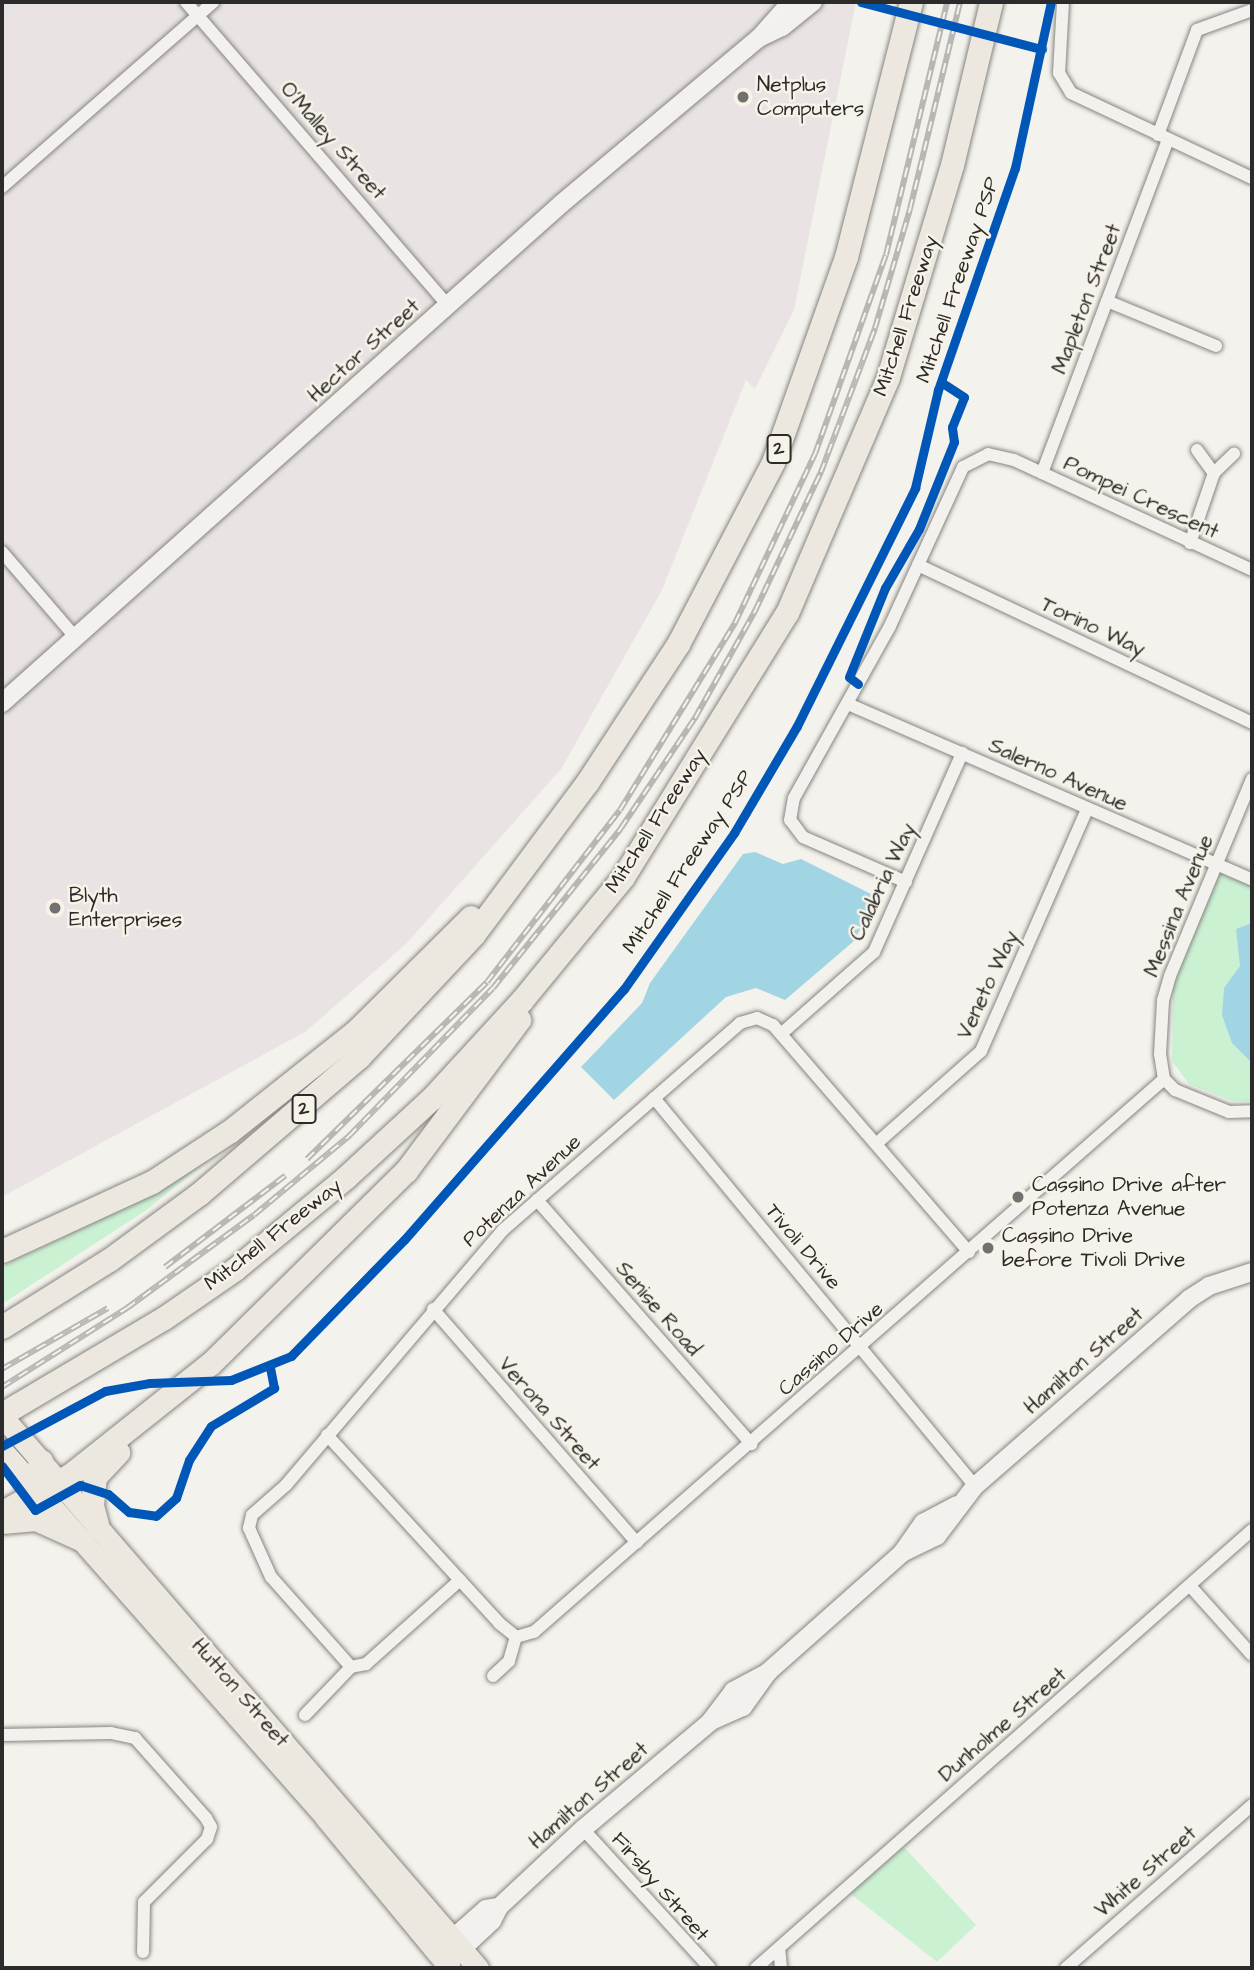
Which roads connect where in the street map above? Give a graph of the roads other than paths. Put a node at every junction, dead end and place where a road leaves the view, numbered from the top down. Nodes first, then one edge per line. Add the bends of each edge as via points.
1 (186, 2) edge
2 (213, 2) edge
3 (791, 2) edge
4 (813, 2) edge
5 (911, 2) edge
6 (990, 2) edge
7 (1063, 2) edge
8 (1252, 9) edge
9 (199, 14) junction
10 (760, 38) junction
11 (1163, 137) junction
12 (1252, 178) edge
13 (2, 187) edge
14 (1107, 300) junction
15 (448, 306) junction
16 (1216, 346) dead end
17 (1197, 450) dead end
18 (1234, 454) dead end
19 (1042, 473) junction
20 (1214, 473) junction
21 (1190, 543) junction
22 (2, 552) edge
23 (918, 565) junction
24 (1252, 570) edge
25 (76, 638) junction
26 (2, 702) edge
27 (848, 704) junction
28 (1252, 723) edge
29 (962, 753) junction
30 (1252, 779) edge
31 (1087, 810) junction
32 (540, 848) junction
33 (1216, 864) junction
34 (1252, 880) edge
35 (906, 882) junction
36 (570, 944) junction
37 (781, 1034) junction
38 (1164, 1079) junction
39 (654, 1098) junction
40 (1252, 1111) edge
41 (876, 1144) junction
42 (537, 1200) junction
43 (2, 1251) edge
44 (969, 1252) junction
45 (1252, 1272) edge
46 (433, 1309) junction
47 (2, 1328) edge
48 (862, 1348) junction
49 (2, 1415) edge
50 (132, 1429) junction
51 (327, 1434) junction
52 (751, 1444) junction
53 (3, 1452) edge
54 (36, 1481) junction
55 (975, 1486) junction
56 (2, 1512) edge
57 (2, 1522) edge
58 (1252, 1530) edge
59 (89, 1532) junction
60 (637, 1543) junction
61 (460, 1580) junction
62 (1191, 1587) junction
63 (516, 1637) junction
64 (1252, 1655) edge
65 (351, 1667) junction
66 (493, 1676) dead end
67 (305, 1715) dead end
68 (2, 1735) edge
69 (1252, 1804) edge
70 (583, 1829) junction
71 (779, 1948) junction
72 (143, 1952) dead end
73 (450, 1955) edge
74 (478, 1968) edge
75 (710, 1968) edge
76 (755, 1968) edge
77 (781, 1968) edge
78 (1066, 1968) edge

1 - 9 street, O'Malley Street
2 - 9 street
3 - 10 main road, Hector Street
4 - 10 main road, Hector Street
5 - 32 highway, 2 via 846,257 773,463 678,644
6 - 36 highway, Mitchell Freeway via 952,165 892,364 788,613 623,877
7 - 11 street via 1059,73 1063,83 1082,100
8 - 11 street, Mapleton Street via 1197,30
9 - 13 street
9 - 15 street, O'Malley Street
10 - 15 main road, Hector Street via 561,204
11 - 12 street
11 - 14 street, Mapleton Street
14 - 16 street
14 - 19 street, Mapleton Street
15 - 25 main road, Hector Street
17 - 20 street
18 - 20 street
19 - 21 street, Pompei Crescent
19 - 23 street, Pompei Crescent via 988,454 963,467
20 - 21 street
21 - 24 street, Pompei Crescent
22 - 25 street
23 - 27 street, Pompei Crescent
23 - 28 street, Torino Way
25 - 26 main road, Hector Street
27 - 29 street, Salerno Avenue
27 - 35 street, Pompei Crescent via 794,798 790,820 803,837
29 - 31 street, Salerno Avenue
29 - 35 street, Calabria Way
30 - 33 street, Messina Avenue
31 - 33 street, Salerno Avenue
31 - 41 street, Veneto Way via 981,1051
32 - 43 highway via 355,1032 230,1131 152,1182
32 - 47 highway, 2 via 419,997 298,1114 108,1261
33 - 34 street, Salerno Avenue
33 - 38 street, Messina Avenue via 1163,1001 1160,1054
35 - 37 street, Calabria Way via 874,952
36 - 49 highway, Mitchell Freeway via 430,1099 345,1178 234,1269 164,1318
36 - 50 highway via 485,1072 406,1171 211,1363
37 - 39 street, Potenza Avenue via 757,1018 740,1023
37 - 41 street, Potenza Avenue
38 - 40 street via 1198,1101 1229,1112
38 - 44 street, Cassino Drive
39 - 42 street, Potenza Avenue
39 - 48 street, Tivoli Drive
41 - 44 street, Potenza Avenue
42 - 46 street, Potenza Avenue via 503,1230
42 - 52 street, Senise Road
44 - 48 street, Cassino Drive
45 - 55 main road, Hamilton Street via 1209,1286 1189,1299
46 - 51 street, Potenza Avenue
46 - 60 street, Verona Street
48 - 52 street, Cassino Drive
48 - 55 street, Tivoli Drive
49 - 54 main road, Hutton Street via 24,1442
50 - 54 highway
50 - 59 highway via 128,1442 95,1477
51 - 61 street
51 - 65 street, Potenza Avenue via 286,1485 252,1514 249,1528 271,1577
52 - 60 street, Cassino Drive
53 - 54 main road, Hutton Street
54 - 56 highway
54 - 59 main road, Hutton Street
55 - 70 main road, Hamilton Street via 957,1505 923,1523 902,1553 768,1672 733,1691 710,1722
57 - 59 highway via 36,1519
58 - 62 street, Dunholme Street
59 - 73 main road, Hutton Street via 325,1817
60 - 63 street, Cassino Drive via 534,1633
61 - 63 street
61 - 65 street via 366,1664
62 - 64 street
62 - 71 street, Dunholme Street
63 - 66 street via 509,1661
65 - 67 street
68 - 72 street via 111,1733 135,1738 206,1818 211,1827 207,1839 144,1902
69 - 78 street, White Street
70 - 73 main road, Hamilton Street via 499,1907 486,1909
70 - 75 street, Firsby Street
71 - 76 street, Dunholme Street
71 - 77 street
73 - 74 main road, Hutton Street

